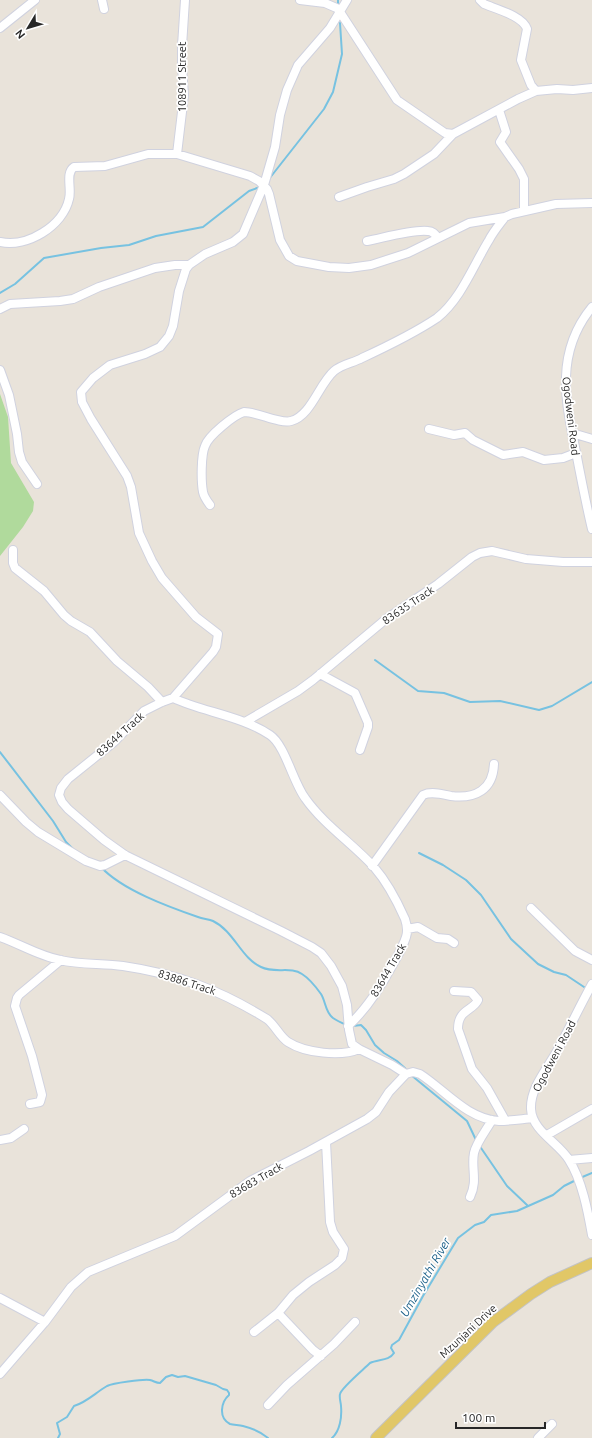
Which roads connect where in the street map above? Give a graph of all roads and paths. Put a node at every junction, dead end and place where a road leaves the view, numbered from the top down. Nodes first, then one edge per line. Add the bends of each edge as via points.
1 (35, 0) edge
2 (102, 0) edge
3 (185, 0) edge
4 (300, 0) edge
5 (347, 0) edge
6 (480, 0) edge
7 (104, 9) dead end
8 (341, 11) junction
9 (0, 28) edge
10 (592, 88) edge
11 (536, 91) junction
12 (499, 110) junction
13 (453, 134) junction
14 (177, 154) junction
15 (264, 185) junction
16 (339, 198) dead end
17 (592, 203) edge
18 (524, 211) junction
19 (505, 217) junction
20 (438, 238) junction
21 (367, 241) dead end
22 (0, 242) edge
23 (189, 265) junction
24 (592, 307) edge
25 (0, 308) edge
26 (0, 370) edge
27 (429, 429) dead end
28 (572, 433) junction
29 (592, 439) edge
30 (576, 453) junction
31 (37, 484) dead end
32 (210, 505) dead end
33 (592, 529) edge
34 (13, 550) dead end
35 (592, 562) edge
36 (320, 674) junction
37 (173, 698) junction
38 (162, 702) junction
39 (245, 722) junction
40 (360, 750) dead end
41 (494, 764) dead end
42 (0, 795) edge
43 (125, 855) junction
44 (372, 866) junction
45 (531, 908) dead end
46 (407, 929) junction
47 (0, 937) edge
48 (454, 943) dead end
49 (60, 960) junction
50 (592, 960) edge
51 (592, 984) edge
52 (454, 991) dead end
53 (348, 1026) junction
54 (359, 1050) junction
55 (406, 1074) junction
56 (30, 1104) dead end
57 (592, 1109) edge
58 (533, 1118) junction
59 (492, 1120) junction
60 (505, 1120) junction
61 (24, 1129) dead end
62 (547, 1135) junction
63 (0, 1140) edge
64 (326, 1142) junction
65 (592, 1158) edge
66 (569, 1160) junction
67 (470, 1197) dead end
68 (592, 1236) edge
69 (592, 1263) edge
70 (0, 1298) edge
71 (278, 1313) junction
72 (46, 1322) junction
73 (355, 1322) dead end
74 (254, 1332) dead end
75 (321, 1356) junction
76 (0, 1374) edge
77 (268, 1405) dead end
78 (552, 1424) dead end
79 (376, 1438) edge
80 (538, 1438) edge

1 - 9 street
2 - 7 street
3 - 14 street, 108911 Street via 182,46 184,95
4 - 8 street via 325,3
5 - 8 street
6 - 11 street via 521,20 526,25 521,60
8 - 13 street via 397,100 445,134
8 - 15 street via 298,65 287,90
10 - 11 street
11 - 12 street
12 - 13 street
12 - 18 street via 506,132 500,142 520,169 524,179
13 - 16 street via 434,154 404,174
14 - 15 street via 239,172
14 - 22 street via 148,154 105,166 74,167 69,174 69,200 55,224 26,241 15,244
15 - 20 street via 270,194 280,240 289,256 297,261 329,267 371,265 408,253
15 - 23 street via 240,237
17 - 18 street via 556,204
18 - 19 street
19 - 20 street via 469,223
19 - 32 street via 489,239 455,298 437,318 380,350 335,370 304,412 293,420 283,421 244,412 218,430 206,442 203,452 203,490
20 - 21 street via 428,230
23 - 25 street via 154,268 73,299 10,304
23 - 37 street via 179,291 173,326 166,341 154,350 110,365 93,378 82,392 82,402 91,419 127,476 139,533 152,561 162,578 196,618 218,634 216,647
24 - 28 street, Ogodweni Road via 577,329 567,360 566,389
26 - 31 street via 9,395 22,462
27 - 30 street via 454,435 465,433 473,440 503,455 523,452 543,460 563,458
28 - 29 street
28 - 30 street, Ogodweni Road
30 - 33 street, Ogodweni Road
34 - 38 street via 15,568 44,591 71,621 90,632
35 - 36 street, 83635 Track via 526,559 492,551 480,553 386,619
36 - 39 street, 83635 Track via 298,691
36 - 40 street via 351,690 358,698 368,727
37 - 38 street, 83644 Track
37 - 39 street, 83644 Track
38 - 43 street, 83644 Track via 144,711 114,742 68,779 60,791 60,799 68,808
39 - 44 street, 83644 Track via 274,738 298,788 309,804
41 - 44 street via 494,773 489,784 480,792 464,797 430,793 423,795
42 - 43 street via 38,832 86,861 100,866
43 - 53 street, 83644 Track via 281,930 321,953 342,986 347,1005
44 - 46 street, 83644 Track via 383,878 401,909
45 - 50 street via 575,950
46 - 48 street via 418,927
46 - 53 street, 83644 Track via 405,942 388,972 364,1010
47 - 49 street, 83886 Track
49 - 54 street, 83886 Track via 121,966 169,975 217,991 257,1012 271,1022 283,1038 293,1045 325,1052 348,1053
49 - 56 street via 19,995 16,1002 16,1011 42,1095 38,1103
51 - 58 street, Ogodweni Road via 533,1094
52 - 60 street via 471,992 478,1000 465,1011 458,1023 458,1029 472,1069 487,1088
53 - 54 street, 83644 Track via 350,1040
54 - 55 street
55 - 59 street via 420,1074 472,1112
55 - 64 street, 83683 Track via 389,1092 376,1112
57 - 62 street
58 - 60 street
58 - 62 street
59 - 60 street
59 - 67 street via 474,1152 474,1182
61 - 63 street via 11,1138
62 - 66 street
64 - 71 street via 330,1222 342,1246 342,1258 292,1296
64 - 72 street, 83683 Track via 250,1181 171,1239 88,1272 78,1280
65 - 66 street
66 - 68 street via 583,1195
69 - 79 main road, Mzunjani Drive via 550,1282 493,1322
70 - 72 street
71 - 74 street
71 - 75 street
72 - 76 street, 83683 Track
73 - 75 street
75 - 77 street
78 - 80 street

